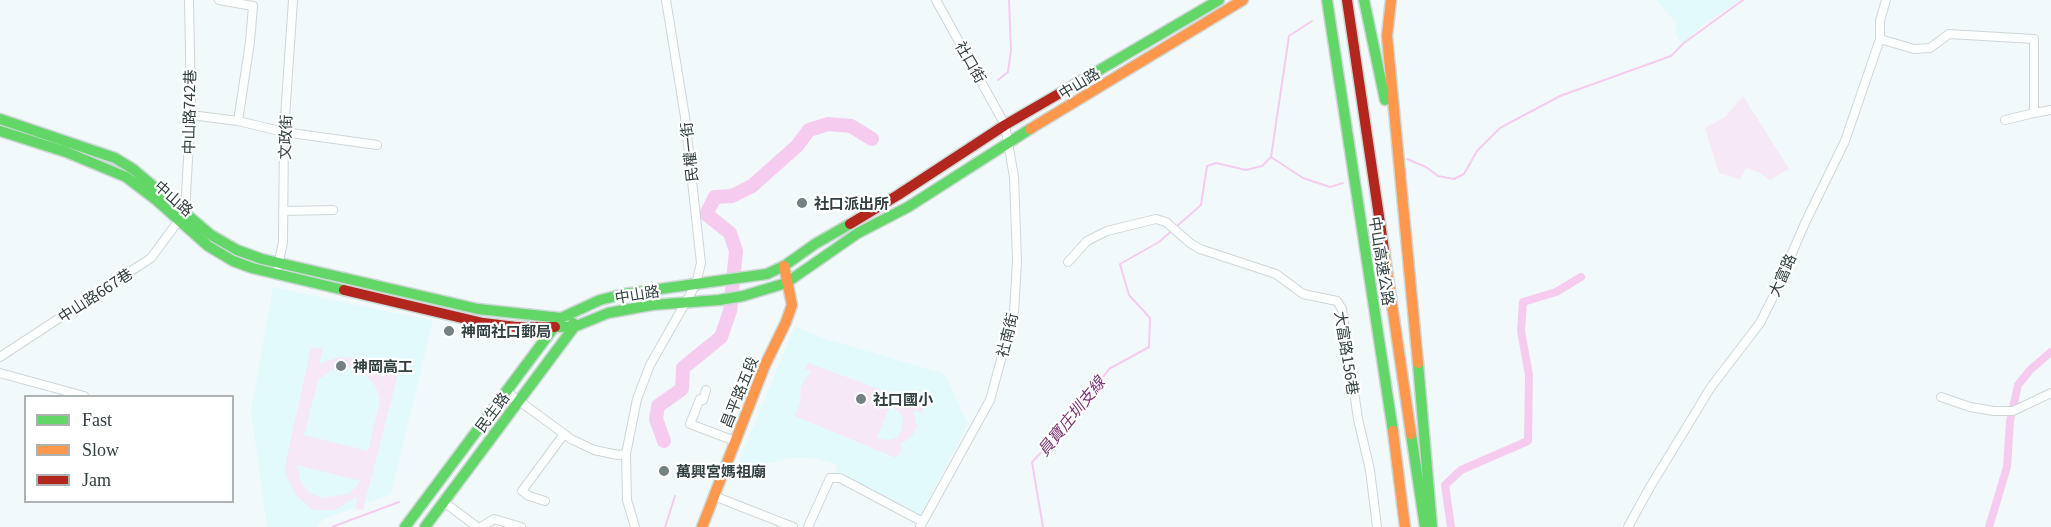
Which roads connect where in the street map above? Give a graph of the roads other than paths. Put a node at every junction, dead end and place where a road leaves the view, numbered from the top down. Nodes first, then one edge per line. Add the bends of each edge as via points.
1 (189, 0) edge
2 (219, 0) edge
3 (293, 0) edge
4 (666, 0) edge
5 (936, 0) edge
6 (1218, 0) edge
7 (1244, 0) edge
8 (1327, 0) edge
9 (1347, 0) edge
10 (1364, 0) edge
11 (1390, 0) edge
12 (1886, 0) edge
13 (1880, 39) junction
14 (2051, 110) edge
15 (2034, 113) junction
16 (191, 115) junction
17 (0, 119) edge
18 (2005, 120) dead end
19 (238, 121) junction
20 (1005, 125) junction
21 (0, 131) edge
22 (284, 132) junction
23 (1008, 142) junction
24 (377, 145) dead end
25 (1399, 170) junction
26 (333, 210) dead end
27 (283, 211) junction
28 (185, 212) junction
29 (179, 222) junction
30 (279, 262) junction
31 (1068, 262) dead end
32 (783, 266) junction
33 (276, 274) junction
34 (786, 283) junction
35 (696, 284) junction
36 (686, 302) junction
37 (562, 320) junction
38 (574, 327) junction
39 (0, 357) edge
40 (0, 373) edge
41 (706, 390) dead end
42 (507, 392) junction
43 (2051, 393) edge
44 (80, 395) edge
45 (1941, 397) dead end
46 (519, 401) junction
47 (564, 434) junction
48 (735, 441) junction
49 (626, 454) junction
50 (714, 496) junction
51 (545, 501) dead end
52 (444, 502) junction
53 (772, 519) junction
54 (921, 525) edge
55 (405, 527) edge
56 (425, 527) edge
57 (479, 527) edge
58 (521, 527) edge
59 (635, 527) edge
60 (702, 527) edge
61 (769, 527) edge
62 (793, 527) edge
63 (808, 527) edge
64 (1377, 527) edge
65 (1406, 527) edge
66 (1425, 527) edge
67 (1432, 527) edge
68 (1628, 527) edge

1 - 16 street, 中山路742巷
2 - 19 street via 253,6
3 - 22 street, 文政街
4 - 35 street, 民權一街 via 685,117 701,263
5 - 20 street, 社口街
6 - 20 main road, 中山路
7 - 23 main road, 中山路
8 - 65 main road, 中山高速公路
9 - 66 main road, 中山高速公路
10 - 25 main road
11 - 25 main road via 1387,36
12 - 13 street, 大富路
13 - 15 street via 1914,49 1930,48 1948,34 2034,39
13 - 68 street, 大富路 via 1845,141 1774,295 1760,322 1711,387
14 - 15 street
15 - 18 street
16 - 19 street
16 - 28 street, 中山路742巷
17 - 28 main road, 中山路 via 114,158
19 - 22 street
20 - 23 street, 社南街
20 - 32 main road, 中山路
21 - 29 main road, 中山路 via 126,177
22 - 24 street
22 - 27 street, 文政街
23 - 34 main road, 中山路 via 908,207 858,233
23 - 54 street, 社南街 via 1017,225 1014,312 990,400
25 - 67 main road
26 - 27 street
27 - 30 street, 文政街
28 - 29 street, 中山路742巷
28 - 30 main road, 中山路 via 237,250
29 - 33 main road, 中山路 via 220,255
29 - 39 street, 中山路667巷 via 151,258
30 - 33 street, 文政街
30 - 37 main road, 中山路 via 478,309
31 - 64 street, 大富路156巷 via 1087,241 1107,231 1156,219 1166,222 1200,249 1276,274 1303,294 1337,301 1342,309
32 - 34 main road, 昌平路五段
32 - 35 main road, 中山路 via 767,274
33 - 37 main road, 中山路 via 483,323 516,327
34 - 36 main road, 中山路 via 731,298
34 - 48 main road, 昌平路五段 via 792,305
35 - 36 street, 民權一街
35 - 37 main road, 中山路 via 600,300
36 - 38 main road, 中山路 via 608,313
36 - 49 street, 民權一街 via 650,365 637,399
37 - 38 main road, 中山路
37 - 38 main road
37 - 42 main road, 民生路
38 - 46 main road, 民生路
40 - 44 street
41 - 48 street via 690,424
42 - 46 street
42 - 55 main road, 民生路
43 - 45 street via 2013,411 1970,407
46 - 47 street
46 - 52 main road, 民生路
47 - 49 street via 594,450
47 - 51 street via 522,491
48 - 50 main road, 昌平路五段
49 - 59 street, 民權一街 via 627,500
50 - 53 street
50 - 60 main road, 昌平路五段
52 - 56 main road, 民生路
52 - 57 street
53 - 61 street
53 - 62 street
54 - 63 street via 840,478 830,478
57 - 58 street via 494,519

